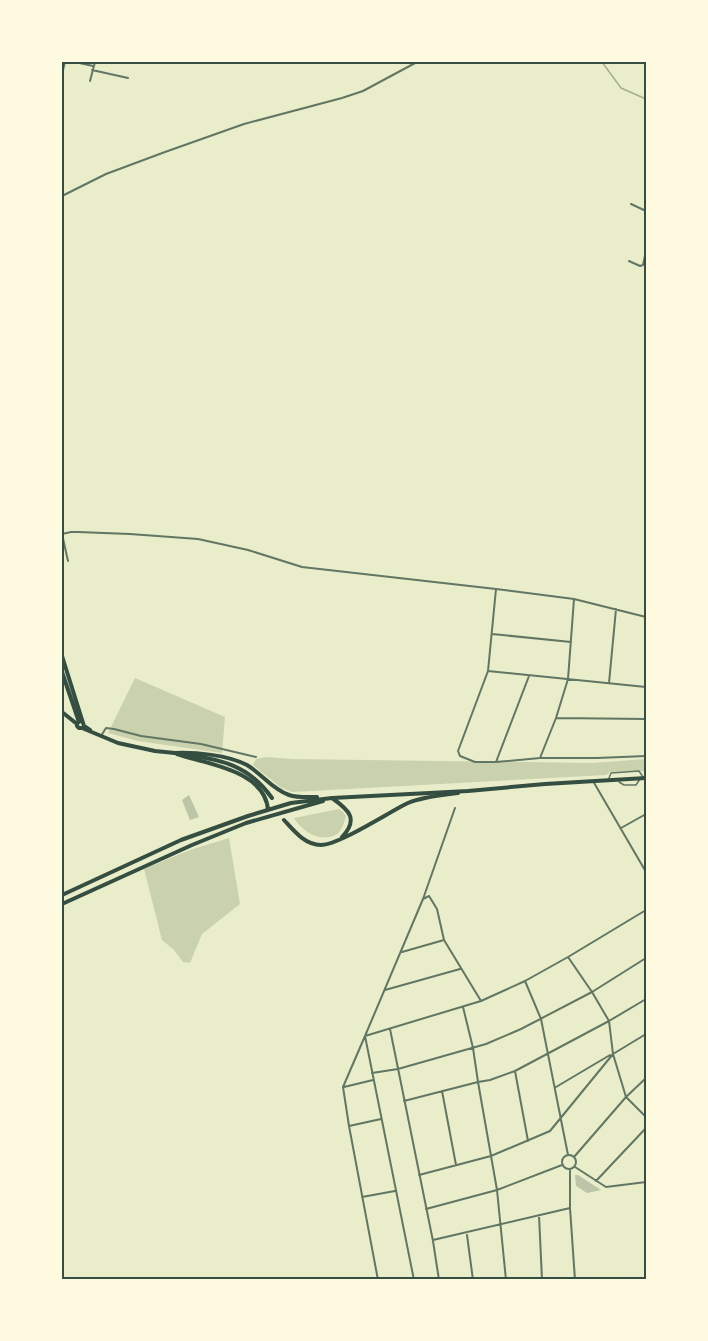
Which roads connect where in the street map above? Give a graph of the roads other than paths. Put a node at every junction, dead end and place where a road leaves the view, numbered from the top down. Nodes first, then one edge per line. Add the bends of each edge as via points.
1 (65, 62) edge
2 (75, 62) edge
3 (95, 62) edge
4 (417, 62) edge
5 (93, 68) junction
6 (62, 74) edge
7 (128, 78) dead end
8 (90, 81) dead end
9 (62, 196) edge
10 (631, 204) dead end
11 (646, 211) edge
12 (646, 251) edge
13 (629, 261) dead end
14 (62, 534) edge
15 (68, 561) dead end
16 (496, 589) junction
17 (574, 599) junction
18 (616, 608) junction
19 (646, 617) edge
20 (492, 634) junction
21 (571, 642) junction
22 (62, 656) edge
23 (488, 671) junction
24 (62, 672) edge
25 (529, 676) junction
26 (568, 679) junction
27 (609, 683) junction
28 (646, 687) edge
29 (62, 712) edge
30 (556, 718) junction
31 (646, 719) edge
32 (81, 725) junction
33 (101, 736) junction
34 (174, 753) junction
35 (646, 756) edge
36 (256, 757) dead end
37 (540, 758) junction
38 (496, 762) junction
39 (644, 778) edge
40 (608, 780) junction
41 (593, 781) junction
42 (468, 791) junction
43 (272, 798) dead end
44 (332, 798) junction
45 (455, 808) dead end
46 (268, 810) junction
47 (646, 814) edge
48 (284, 820) dead end
49 (621, 828) junction
50 (339, 840) junction
51 (646, 872) edge
52 (62, 895) edge
53 (423, 899) junction
54 (62, 904) edge
55 (646, 912) edge
56 (444, 940) junction
57 (402, 952) junction
58 (568, 957) junction
59 (646, 958) edge
60 (461, 969) junction
61 (525, 981) junction
62 (385, 990) junction
63 (592, 992) junction
64 (646, 999) edge
65 (482, 1001) junction
66 (463, 1007) junction
67 (541, 1019) junction
68 (609, 1021) junction
69 (390, 1029) junction
70 (646, 1034) edge
71 (365, 1036) junction
72 (473, 1048) junction
73 (548, 1054) junction
74 (613, 1054) junction
75 (398, 1069) junction
76 (515, 1071) junction
77 (372, 1073) junction
78 (646, 1078) edge
79 (374, 1080) junction
80 (478, 1082) junction
81 (343, 1087) junction
82 (555, 1088) junction
83 (442, 1091) junction
84 (626, 1097) junction
85 (404, 1101) junction
86 (646, 1117) edge
87 (560, 1118) junction
88 (381, 1119) junction
89 (349, 1126) junction
90 (646, 1128) edge
91 (528, 1141) junction
92 (568, 1155) junction
93 (491, 1156) junction
94 (574, 1157) junction
95 (456, 1165) junction
96 (562, 1165) junction
97 (574, 1167) junction
98 (570, 1169) junction
99 (419, 1175) junction
100 (596, 1181) junction
101 (646, 1182) edge
102 (396, 1190) junction
103 (497, 1190) junction
104 (362, 1197) junction
105 (570, 1208) junction
106 (426, 1209) junction
107 (539, 1215) junction
108 (501, 1224) junction
109 (466, 1233) junction
110 (433, 1240) junction
111 (378, 1280) edge
112 (414, 1280) edge
113 (439, 1280) edge
114 (473, 1280) edge
115 (506, 1280) edge
116 (542, 1280) edge
117 (575, 1280) edge

1 - 6 street
2 - 5 street
3 - 5 street
4 - 9 street via 363,91 244,124 106,174
5 - 7 street
5 - 8 street
10 - 11 street
12 - 13 street via 640,266
14 - 15 street
14 - 16 street via 198,539 302,567
16 - 17 street
16 - 20 street
17 - 18 street
17 - 21 street
18 - 19 street
18 - 27 street
20 - 21 street
20 - 23 street
21 - 26 street
22 - 32 main road
23 - 25 street
23 - 38 street via 458,751 460,756 475,762
24 - 32 main road
25 - 26 street
25 - 38 street
26 - 27 street
26 - 30 street
27 - 28 street
29 - 32 main road
30 - 31 street
30 - 37 street
32 - 33 main road
33 - 34 main road via 134,747
33 - 36 street via 106,729 114,729
34 - 43 main road via 235,766 260,782
34 - 44 main road via 231,759 247,765 288,794
34 - 46 main road via 240,774 260,790
35 - 37 street
37 - 38 street
39 - 40 main road
39 - 40 lane via 639,771 611,773
40 - 41 main road
41 - 42 main road
41 - 49 street
42 - 44 main road
42 - 50 main road via 411,801
44 - 46 main road
44 - 50 main road via 346,807 351,818
44 - 54 main road via 235,828
45 - 53 street
46 - 52 main road via 181,840
47 - 49 street
48 - 50 main road via 307,841 321,845
49 - 51 street
53 - 56 street via 429,896 437,909
53 - 57 street
55 - 58 street
56 - 57 street
56 - 60 street
57 - 62 street
58 - 61 street
58 - 63 street
59 - 63 street
60 - 62 street
60 - 65 street
61 - 65 street
61 - 67 street
62 - 71 street
63 - 67 street
63 - 68 street
64 - 68 street
65 - 66 street
66 - 69 street
66 - 72 street
67 - 72 street
67 - 73 street
68 - 73 street
68 - 74 street
69 - 71 street
69 - 75 street
70 - 74 street
71 - 77 street
71 - 81 street
72 - 75 street
72 - 80 street
73 - 76 street
73 - 82 street
74 - 82 street
74 - 84 street
74 - 87 street
75 - 77 street
75 - 85 street
76 - 80 street
76 - 91 street
77 - 79 street
78 - 84 street
79 - 81 street
79 - 88 street
80 - 83 street
80 - 93 street
81 - 89 street
82 - 87 street
83 - 85 street
83 - 95 street
84 - 86 street
84 - 94 street
85 - 99 street
87 - 91 street via 550,1131
87 - 92 street
88 - 89 street
88 - 102 street
89 - 104 street
90 - 100 street
91 - 93 street
92 - 94 street
92 - 96 street
93 - 95 street
93 - 103 street
94 - 97 street
95 - 99 street
96 - 98 street
96 - 103 street
97 - 98 street
97 - 100 street
98 - 105 street
99 - 106 street
100 - 101 street via 606,1187
102 - 104 street
102 - 112 street
103 - 106 street
103 - 108 street
104 - 111 street
105 - 107 street
105 - 117 street
106 - 110 street
107 - 108 street
107 - 116 street
108 - 109 street
108 - 115 street
109 - 110 street
109 - 114 street
110 - 113 street

